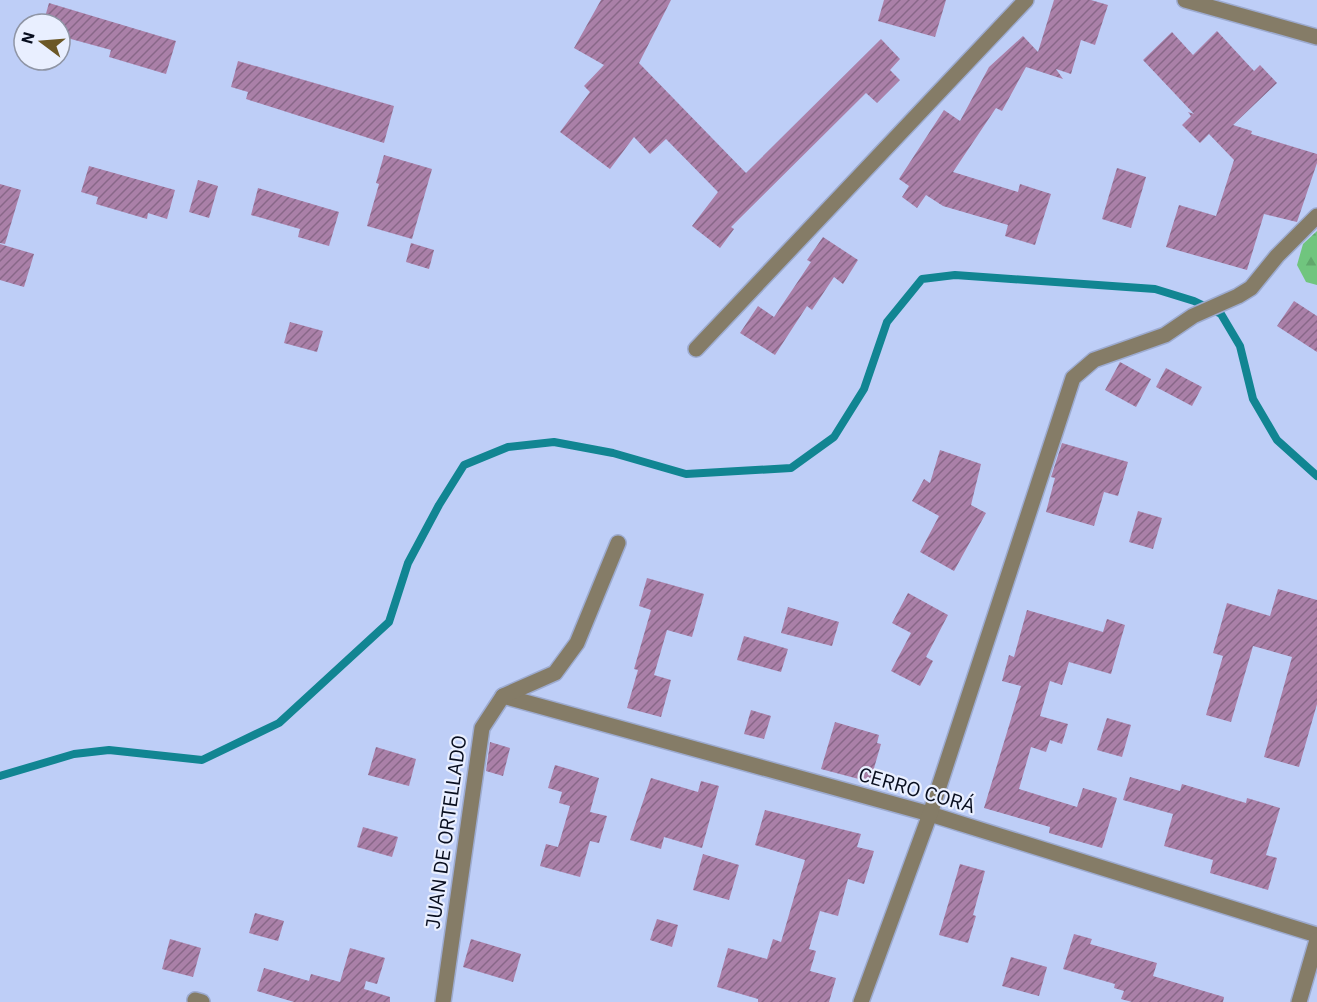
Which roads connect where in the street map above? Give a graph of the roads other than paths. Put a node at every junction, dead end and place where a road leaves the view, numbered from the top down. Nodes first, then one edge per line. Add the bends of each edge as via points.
1 (1026, 0) edge
2 (1185, 0) edge
3 (1317, 37) edge
4 (1317, 216) edge
5 (696, 349) dead end
6 (618, 543) dead end
7 (503, 696) junction
8 (930, 814) junction
9 (1317, 935) edge
10 (1317, 940) edge
11 (443, 1002) edge
12 (861, 1002) edge
13 (1299, 1002) edge

1 - 5 street
2 - 3 street
4 - 8 street via 1251,288 1193,316 1165,335 1094,360 1073,378
6 - 7 street via 577,643 555,673
7 - 8 street, CERRO CORÁ
7 - 11 street, JUAN DE ORTELLADO via 482,728
8 - 9 street, CERRO CORÁ
8 - 12 street
10 - 13 street

